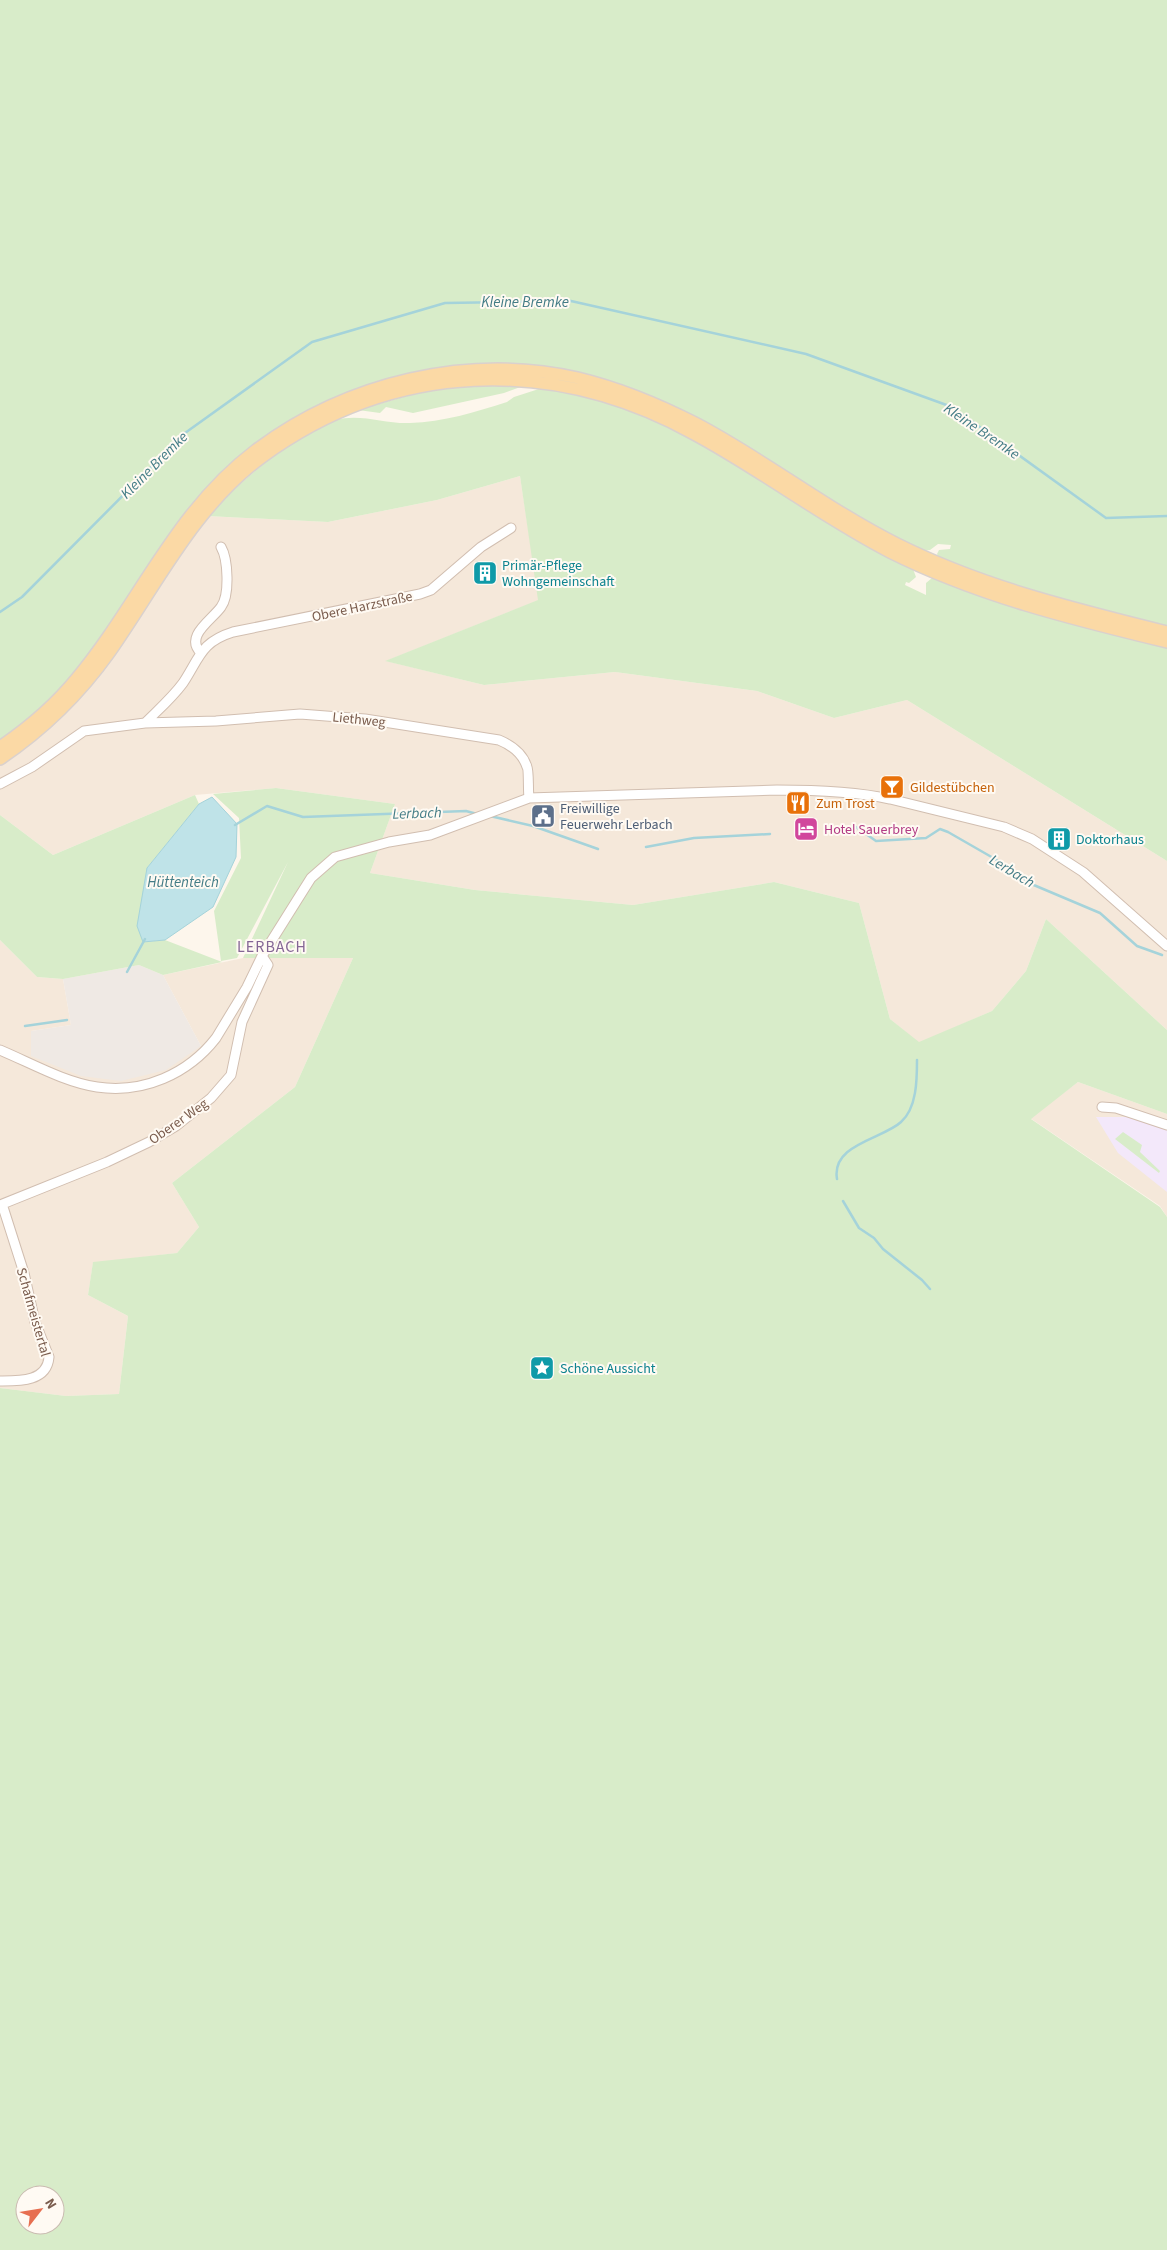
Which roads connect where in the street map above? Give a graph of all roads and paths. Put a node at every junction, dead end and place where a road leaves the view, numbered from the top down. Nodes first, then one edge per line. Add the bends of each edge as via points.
1 (511, 528) dead end
2 (222, 547) dead end
3 (1167, 632) edge
4 (1167, 642) edge
5 (201, 653) junction
6 (145, 723) junction
7 (0, 747) edge
8 (0, 759) edge
9 (0, 784) edge
10 (529, 798) junction
11 (1167, 946) edge
12 (262, 956) junction
13 (0, 1050) edge
14 (1102, 1107) dead end
15 (1167, 1126) edge
16 (2, 1206) edge
17 (0, 1381) edge

1 - 5 street, Obere Harzstraße via 481,548 431,590 233,632 216,638
2 - 5 street via 226,596 222,606 195,639 196,648
3 - 7 main road via 1050,602 972,578 928,559 837,511 699,425 628,393 556,374 496,370 449,372 396,382 342,401 278,435 234,468 181,526 76,679 42,714
4 - 8 main road via 1012,601 924,568 832,520 694,434 625,402 537,381 450,382 399,392 346,410 294,436 258,460 222,493 189,532 108,654 83,685 38,730
5 - 6 street, Obere Harzstraße via 182,683
6 - 9 street via 84,731 32,767
6 - 10 street, Liethweg via 300,714 364,719 499,740 518,753 528,768
10 - 11 street via 777,790 890,798 1004,827 1032,839 1084,872
10 - 12 street via 430,835 389,842 336,857 312,878
12 - 13 street via 247,987 210,1046 159,1081 120,1089 97,1087 70,1080
12 - 16 street, Oberer Weg via 268,965 242,1022 232,1075 211,1098 176,1126 149,1142
14 - 15 street via 1116,1108
16 - 17 street, Schafmeistertal via 24,1273 35,1322 49,1357 45,1368 33,1378

